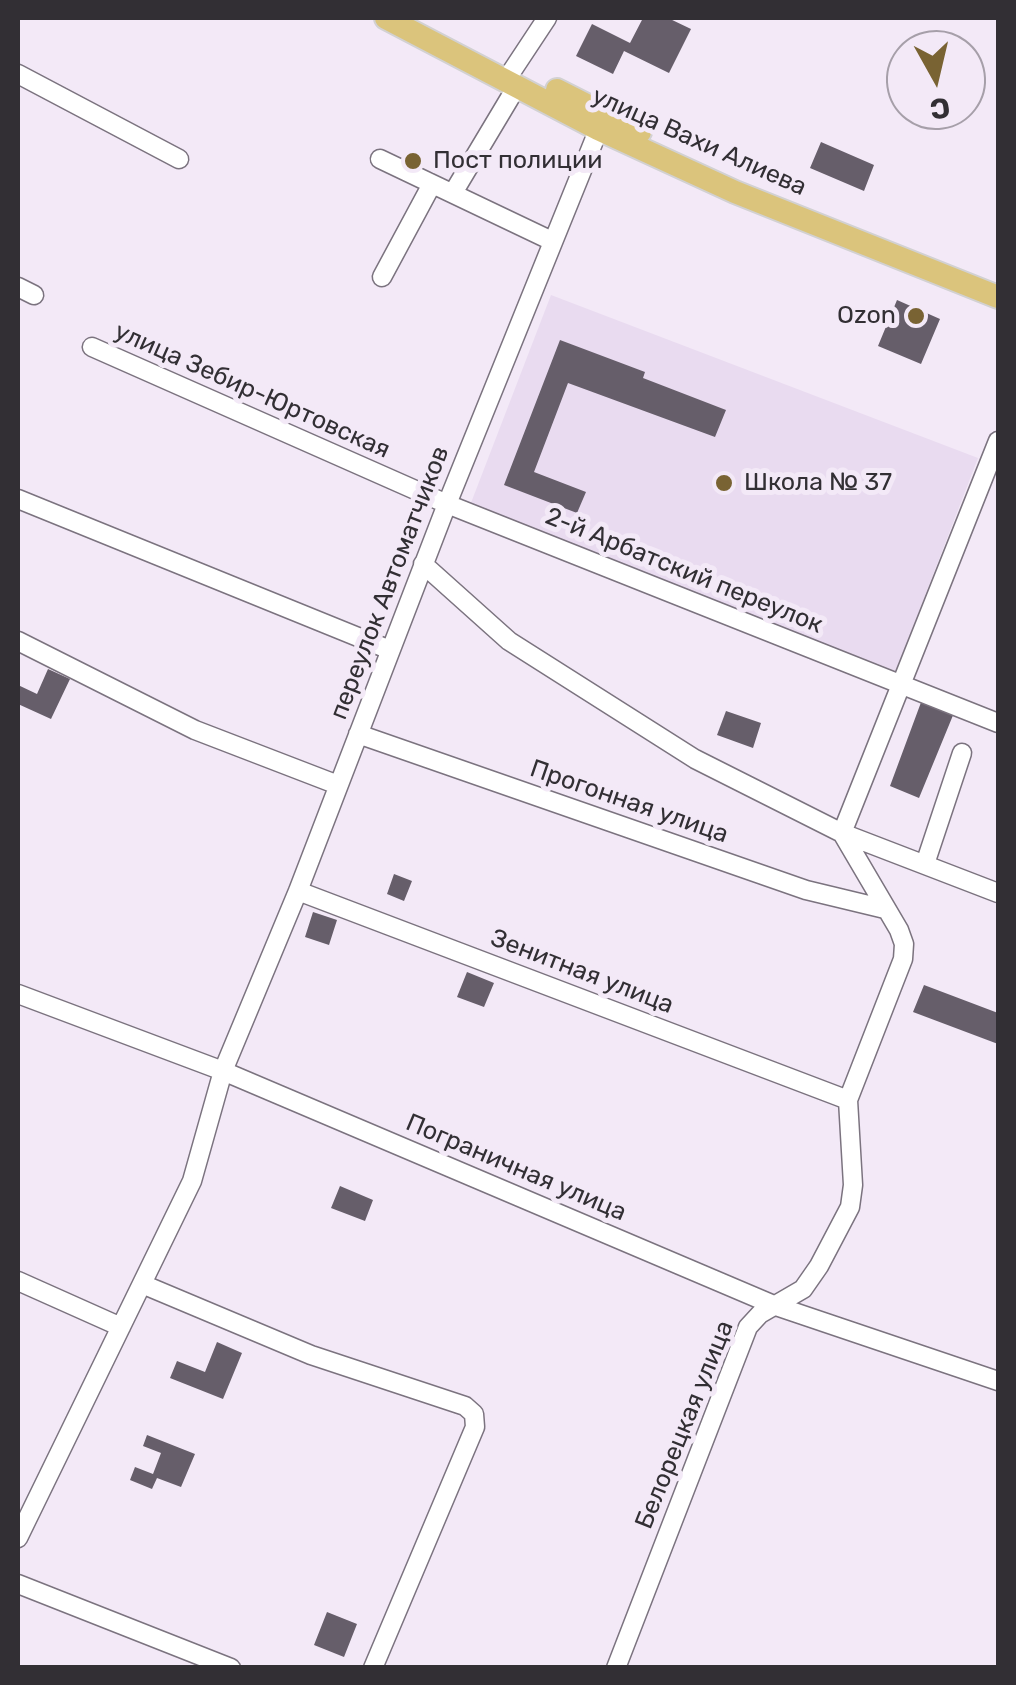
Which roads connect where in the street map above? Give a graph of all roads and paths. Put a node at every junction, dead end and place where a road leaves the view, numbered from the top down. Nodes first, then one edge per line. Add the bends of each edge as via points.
1 (386, 18) edge
2 (417, 18) edge
3 (547, 18) edge
4 (18, 74) edge
5 (512, 78) junction
6 (601, 122) junction
7 (179, 159) dead end
8 (380, 159) dead end
9 (432, 184) junction
10 (452, 194) junction
11 (552, 241) junction
12 (382, 277) dead end
13 (998, 280) edge
14 (998, 297) edge
15 (92, 348) dead end
16 (998, 441) edge
17 (18, 499) edge
18 (447, 504) junction
19 (424, 564) junction
20 (18, 641) edge
21 (390, 650) junction
22 (902, 684) junction
23 (998, 723) edge
24 (358, 734) junction
25 (962, 753) dead end
26 (338, 785) junction
27 (842, 833) junction
28 (925, 864) junction
29 (298, 890) junction
30 (998, 893) edge
31 (885, 909) junction
32 (18, 994) edge
33 (223, 1071) junction
34 (848, 1100) junction
35 (18, 1281) edge
36 (142, 1284) junction
37 (776, 1306) junction
38 (120, 1327) junction
39 (998, 1381) edge
40 (18, 1538) edge
41 (18, 1584) edge
42 (231, 1668) edge
43 (374, 1668) edge
44 (616, 1668) edge

1 - 5 main road, улица Вахи Алиева
2 - 5 main road, улица Вахи Алиева
3 - 5 street
4 - 7 street
5 - 6 main road, улица Вахи Алиева
5 - 10 street
6 - 11 street, переулок Автоматчиков
6 - 13 main road, улица Вахи Алиева
6 - 14 main road, улица Вахи Алиева via 736,192
8 - 9 street
9 - 10 street
9 - 12 street
10 - 11 street
11 - 18 street, переулок Автоматчиков
15 - 18 street, улица Зебир-Юртовская
16 - 22 street
17 - 21 street
18 - 19 street, переулок Автоматчиков
18 - 22 street, 2-й Арбатский переулок
19 - 21 street, переулок Автоматчиков
19 - 27 street via 525,650 695,759
20 - 26 street via 195,730
21 - 24 street, переулок Автоматчиков
22 - 23 street, 2-й Арбатский переулок
22 - 27 street
24 - 26 street, переулок Автоматчиков
24 - 31 street, Прогонная улица via 806,890
25 - 28 street
26 - 29 street, переулок Автоматчиков
27 - 28 street
27 - 31 street
28 - 30 street
29 - 33 street, переулок Автоматчиков
29 - 34 street, Зенитная улица
31 - 34 street, Белорецкая улица via 904,944 903,959
32 - 33 street, Пограничная улица
33 - 36 street, переулок Автоматчиков via 192,1180
33 - 37 street, Пограничная улица
34 - 37 street, Белорецкая улица via 850,1207 803,1289
35 - 38 street
36 - 38 street, переулок Автоматчиков
36 - 43 street via 474,1414 475,1427
37 - 39 street, Пограничная улица
37 - 44 street, Белорецкая улица via 748,1327
38 - 40 street, переулок Автоматчиков
41 - 42 street

